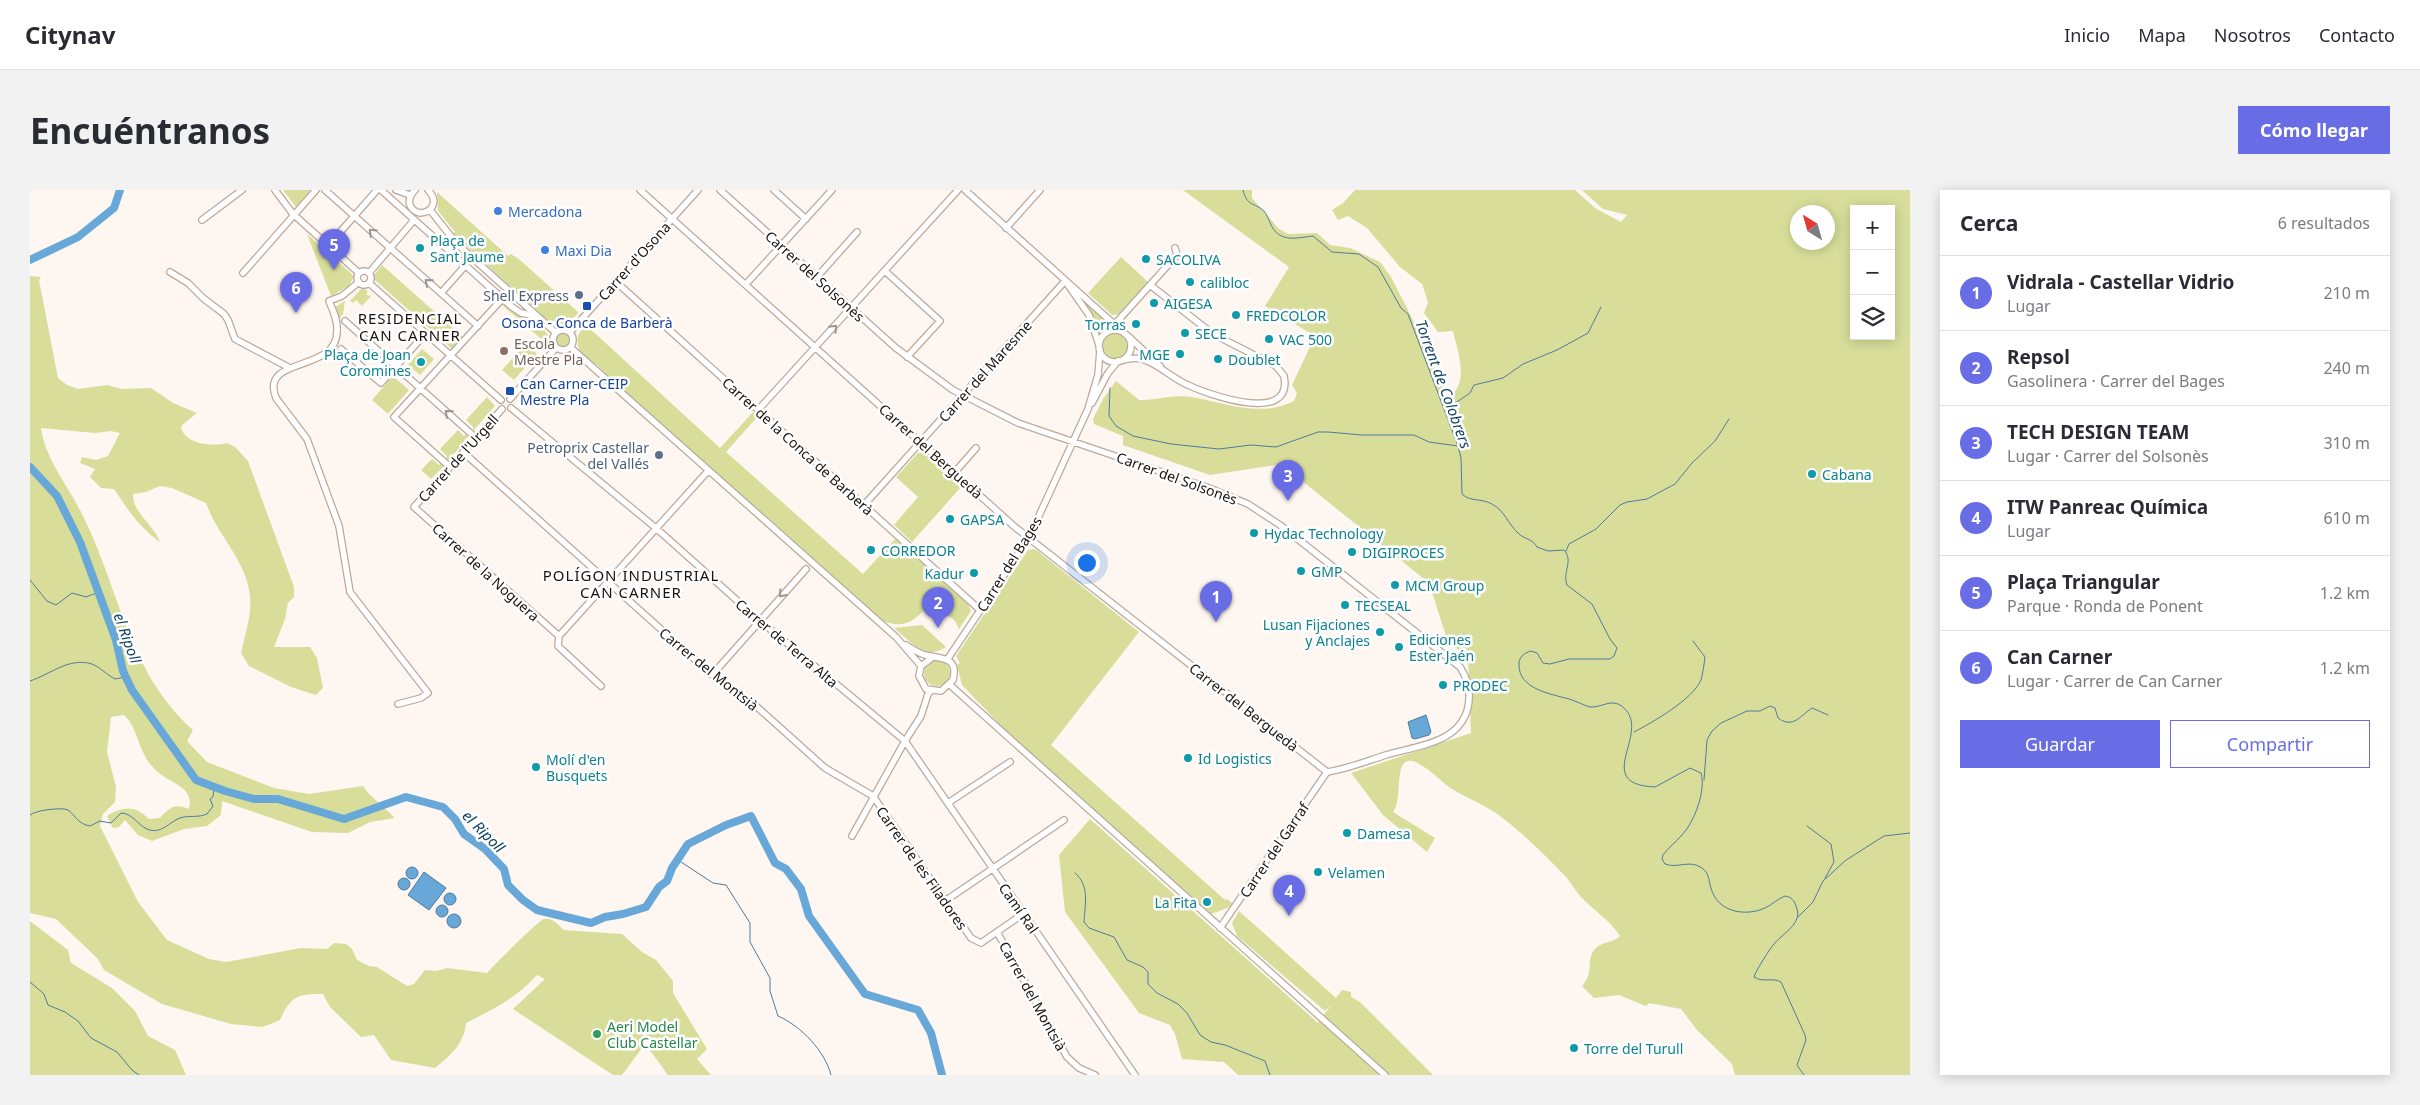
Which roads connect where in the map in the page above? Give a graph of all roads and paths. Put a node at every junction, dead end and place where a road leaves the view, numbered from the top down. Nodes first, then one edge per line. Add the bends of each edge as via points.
1 (242, 190) edge
2 (275, 190) edge
3 (316, 190) edge
4 (325, 190) edge
5 (377, 190) edge
6 (381, 190) edge
7 (396, 190) edge
8 (414, 190) edge
9 (640, 190) edge
10 (698, 190) edge
11 (720, 190) edge
12 (774, 190) edge
13 (832, 190) edge
14 (958, 190) edge
15 (965, 190) edge
16 (1040, 190) edge
17 (430, 191) edge
18 (410, 195) junction
19 (430, 210) junction
20 (293, 214) junction
21 (355, 216) junction
22 (672, 219) junction
23 (806, 219) junction
24 (202, 220) dead end
25 (414, 220) junction
26 (1006, 228) junction
27 (857, 232) dead end
28 (782, 245) junction
29 (328, 246) junction
30 (389, 248) junction
31 (1175, 248) dead end
32 (465, 266) junction
33 (885, 271) junction
34 (170, 272) dead end
35 (243, 273) dead end
36 (359, 273) junction
37 (369, 273) junction
38 (817, 277) junction
39 (615, 281) junction
40 (1065, 281) junction
41 (359, 282) junction
42 (369, 283) junction
43 (746, 284) junction
44 (1150, 285) junction
45 (441, 293) junction
46 (503, 298) junction
47 (852, 308) junction
48 (536, 316) junction
49 (345, 321) dead end
50 (1115, 324) junction
51 (478, 326) junction
52 (555, 332) junction
53 (570, 332) junction
54 (426, 333) junction
55 (1127, 335) junction
56 (570, 347) junction
57 (816, 347) junction
58 (556, 348) junction
59 (1100, 348) junction
60 (341, 349) dead end
61 (451, 355) junction
62 (908, 357) junction
63 (1121, 361) junction
64 (288, 367) junction
65 (395, 367) junction
66 (1167, 374) junction
67 (420, 389) junction
68 (964, 396) junction
69 (510, 399) junction
70 (501, 400) junction
71 (511, 408) junction
72 (502, 409) junction
73 (1088, 409) junction
74 (758, 410) junction
75 (476, 438) junction
76 (921, 443) junction
77 (1073, 443) junction
78 (976, 448) dead end
79 (463, 452) junction
80 (450, 467) junction
81 (708, 471) junction
82 (955, 472) junction
83 (864, 505) junction
84 (414, 507) joint
85 (656, 528) junction
86 (1028, 537) junction
87 (806, 569) dead end
88 (607, 582) junction
89 (980, 610) junction
90 (759, 620) junction
91 (559, 636) junction
92 (902, 643) junction
93 (933, 656) junction
94 (947, 660) junction
95 (921, 666) junction
96 (712, 675) junction
97 (950, 685) junction
98 (601, 686) dead end
99 (931, 691) junction
100 (398, 704) dead end
101 (905, 741) junction
102 (1010, 762) dead end
103 (1327, 772) junction
104 (873, 796) junction
105 (948, 803) junction
106 (1064, 820) dead end
107 (852, 836) dead end
108 (993, 870) junction
109 (945, 901) junction
110 (1023, 914) junction
111 (1220, 928) junction
112 (997, 932) junction
113 (1095, 1075) edge
114 (1135, 1075) edge
115 (1385, 1075) edge

1 - 24 street
2 - 20 street
3 - 20 street
4 - 21 street
5 - 21 street
6 - 25 street
7 - 18 street
8 - 18 street
9 - 22 street, Carrer del Berguedà
10 - 22 street, Carrer d'Osona
11 - 28 street, Carrer del Solsonès
12 - 23 street
13 - 23 street
14 - 33 street
15 - 26 street
16 - 26 street
17 - 19 street via 434,200
18 - 19 street via 409,203 413,210 420,213
19 - 48 street via 457,244
20 - 29 street
20 - 35 street
21 - 29 street
30 -> 21 street
22 - 39 street, Carrer d'Osona
22 - 43 street, Carrer del Berguedà
23 - 28 street
25 - 30 street
25 - 32 street
26 - 40 street
27 - 38 street
28 - 38 street, Carrer del Solsonès
28 - 43 street
29 - 36 street
30 - 37 street
45 -> 30 street
31 - 44 street via 1177,255
32 - 45 street
32 - 46 street
33 - 47 street
33 - 62 street via 940,321
34 - 64 street via 224,314 234,339
36 - 37 street
36 - 41 street
37 - 42 street
38 - 47 street, Carrer del Solsonès
39 - 53 street, Carrer d'Osona
39 - 74 street, Carrer de la Conca de Barberà
40 - 50 street
40 - 59 street via 1089,315
40 - 68 street, Carrer del Maresme
41 - 42 street
41 - 64 street via 342,296 329,300 338,331 330,349 319,359
42 - 54 street
43 - 57 street, Carrer del Berguedà
44 - 50 street
44 - 66 street via 1213,334 1276,366 1285,381 1282,396 1272,403 1232,400 1190,386
45 - 51 street
46 - 48 street via 520,313
46 - 51 street
57 -> 47 street
47 - 62 street, Carrer del Solsonès
48 - 52 street
49 - 65 street
50 - 55 street
51 - 61 street
52 - 53 street via 564,329
52 - 58 street via 552,341
53 - 56 street via 573,337
54 - 61 street
54 - 65 street
55 - 59 street via 1117,330 1108,332 1102,338
55 - 63 street via 1131,349
55 - 66 street
56 - 58 street
56 - 81 street
57 - 74 street
57 - 76 street, Carrer del Berguedà
58 - 69 street
59 - 63 street via 1107,359
59 - 73 street, Carrer del Bages via 1098,374
60 - 65 street via 381,383
61 - 67 street
61 - 70 street
62 - 68 street, Carrer del Solsonès
63 - 66 street via 1142,359
63 - 73 street, Carrer del Bages via 1108,373
64 - 100 street via 277,379 275,394 307,439 339,526 350,592 428,693 422,698
65 - 67 street
75 -> 67 street
67 - 80 street via 394,417
68 - 76 street, Carrer del Maresme
68 - 77 street, Carrer del Solsonès via 1018,423
69 - 70 street
69 - 71 street
70 - 72 street
71 - 72 street
71 - 85 street, Carrer de Terra Alta
72 - 75 street, Carrer de l'Urgell
73 - 77 street, Carrer del Bages
74 - 83 street, Carrer de la Conca de Barberà
75 - 79 street, Carrer de l'Urgell
76 - 82 street, Carrer del Berguedà
76 - 83 street, Carrer del Maresme
77 - 86 street, Carrer del Bages
77 - 103 street, Carrer del Solsonès via 1248,504 1288,530 1460,667 1468,682 1469,702 1464,717 1452,732 1435,742
78 - 82 street
79 - 80 street, Carrer de l'Urgell
79 - 88 street, Carrer del Montsià
80 - 84 street, Carrer de l'Urgell
81 - 85 street
81 - 92 street
82 - 86 street, Carrer del Berguedà
83 - 89 street, Carrer de la Conca de Barberà
84 - 91 street, Carrer de la Noguera
85 - 88 street
85 - 90 street, Carrer de Terra Alta
86 - 89 street, Carrer del Bages
86 - 103 street, Carrer del Berguedà
87 -> 90 street
88 - 91 street
88 - 96 street, Carrer del Montsià
89 - 94 street, Carrer del Bages
90 - 96 street
90 - 101 street, Carrer de Terra Alta
91 - 98 street via 558,646
92 - 93 street
92 - 95 street
93 - 94 street
93 - 95 street
94 - 97 street via 954,669
95 - 99 street via 920,681
96 - 104 street, Carrer del Montsià via 756,706 825,768
97 - 99 street via 941,691
97 - 111 street
99 - 101 street via 921,716
101 - 104 street
101 - 105 street, Camí Ral
102 - 105 street
103 - 111 street, Carrer del Garraf
104 - 107 street
104 - 109 street, Carrer de les Filadores
105 - 108 street, Camí Ral
106 - 108 street
108 - 109 street
108 - 110 street, Camí Ral
109 - 112 street, Carrer de les Filadores via 971,938 981,943
110 - 112 street, Carrer de les Filadores
110 - 114 street, Camí Ral
111 - 115 street
112 - 113 street, Carrer del Montsià via 1067,1058

